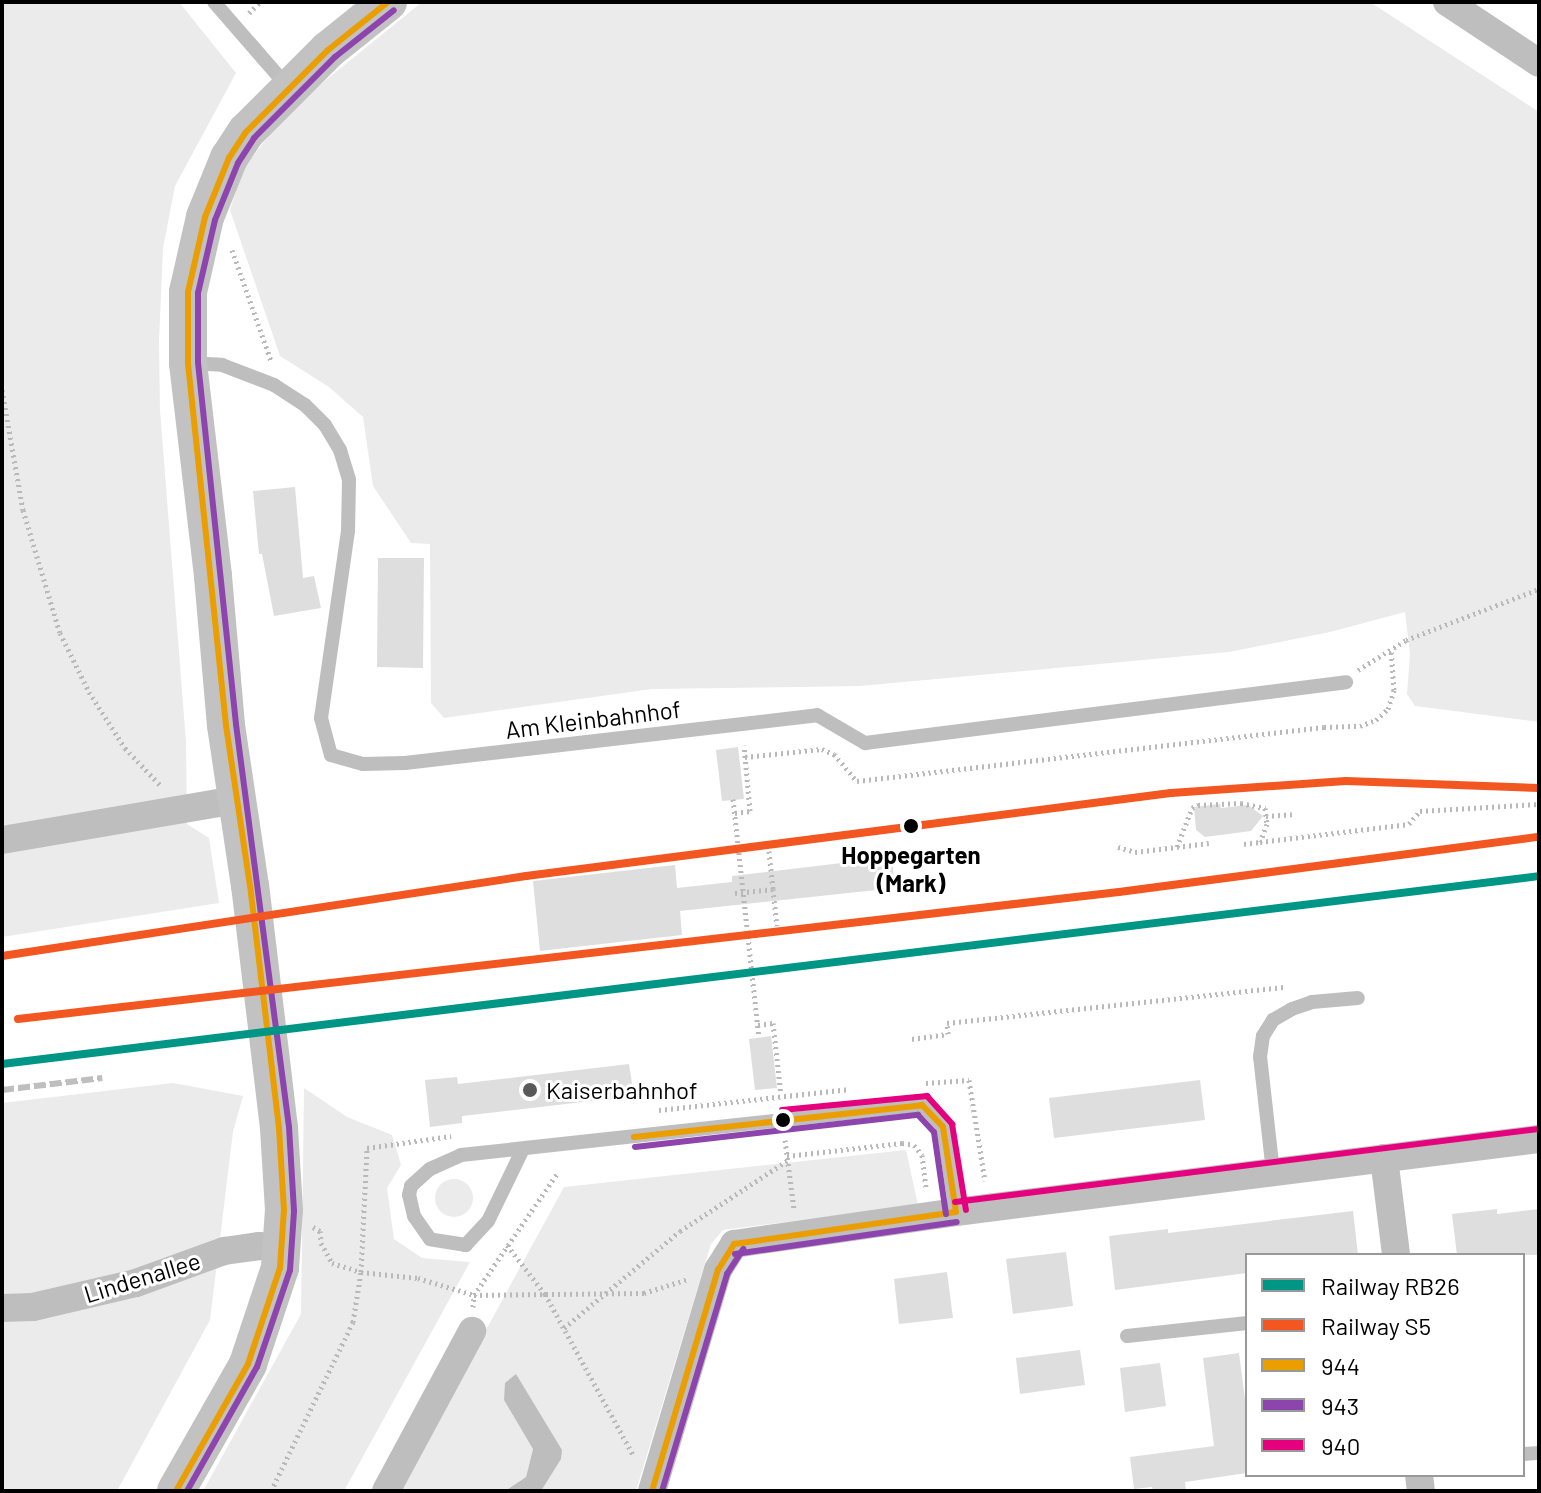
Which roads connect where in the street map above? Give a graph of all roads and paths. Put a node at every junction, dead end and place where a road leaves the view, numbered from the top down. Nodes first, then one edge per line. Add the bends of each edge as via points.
1 (214, 2) edge
2 (388, 2) edge
3 (1447, 2) edge
4 (1539, 63) edge
5 (288, 87) junction
6 (229, 241) dead end
7 (188, 363) junction
8 (274, 385) junction
9 (2, 390) edge
10 (1539, 589) edge
11 (1391, 649) junction
12 (1346, 682) joint
13 (741, 724) junction
14 (745, 757) junction
15 (171, 795) dead end
16 (733, 799) dead end
17 (237, 800) junction
18 (1539, 804) edge
19 (735, 813) junction
20 (1292, 814) dead end
21 (1266, 816) junction
22 (2, 840) edge
23 (1260, 842) junction
24 (1209, 843) dead end
25 (1244, 844) dead end
26 (1118, 847) dead end
27 (1177, 847) junction
28 (769, 851) dead end
29 (773, 889) junction
30 (743, 892) junction
31 (735, 893) dead end
32 (777, 926) dead end
33 (1358, 998) dead end
34 (1312, 1002) junction
35 (758, 1025) junction
36 (948, 1034) junction
37 (759, 1038) dead end
38 (912, 1039) dead end
39 (949, 1042) dead end
40 (765, 1089) dead end
41 (782, 1101) dead end
42 (783, 1120) junction
43 (1539, 1139) edge
44 (414, 1140) dead end
45 (523, 1149) junction
46 (787, 1158) junction
47 (1384, 1158) junction
48 (1273, 1172) junction
49 (557, 1174) dead end
50 (928, 1201) dead end
51 (956, 1212) junction
52 (797, 1234) junction
53 (292, 1235) junction
54 (507, 1245) junction
55 (1396, 1253) edge
56 (718, 1270) junction
57 (361, 1272) junction
58 (606, 1293) junction
59 (545, 1294) junction
60 (474, 1295) junction
61 (2, 1308) edge
62 (1245, 1323) edge
63 (564, 1328) junction
64 (472, 1331) joint
65 (1127, 1336) dead end
66 (655, 1482) edge
67 (176, 1491) edge
68 (271, 1491) edge
69 (386, 1491) edge

1 - 5 lane
2 - 5 street
3 - 4 street
5 - 7 street via 229,158 205,217 188,292
6 - 8 path via 270,358
7 - 8 lane, Am Kleinbahnhof via 222,365
7 - 17 street
8 - 13 lane, Am Kleinbahnhof via 325,425 349,480 348,531 321,718 331,755 363,764 405,763
9 - 15 path via 23,510 60,633 125,748
10 - 11 path
11 - 12 path
11 - 14 path via 1394,690 1388,709 1360,726 857,781 834,754 822,749
12 - 13 lane, Am Kleinbahnhof via 865,743 817,715
13 - 14 path
14 - 19 path via 750,811
16 - 19 path
17 - 22 street
17 - 53 street via 279,1128 284,1210
18 - 23 path via 1420,811 1409,824
19 - 30 path
20 - 21 path
21 - 23 path
21 - 27 path via 1265,808 1241,803 1194,805
23 - 25 path
24 - 27 path
26 - 27 path via 1135,852
28 - 29 path
29 - 30 path
29 - 32 path
30 - 31 path
30 - 35 path
33 - 34 lane
34 - 36 path via 1312,985 947,1023
34 - 48 lane via 1273,1020 1263,1036 1260,1057
35 - 37 path
35 - 41 path via 773,1023
36 - 38 path
36 - 39 path
40 - 42 path
42 - 45 lane
42 - 46 path
42 - 51 lane via 922,1105 943,1127
43 - 47 street
44 - 57 path via 367,1148
45 - 45 lane via 488,1221 466,1245 430,1239 414,1216 411,1186 430,1169 461,1155
46 - 50 path via 914,1145 922,1155
46 - 52 path
46 - 58 path via 680,1231
47 - 48 street
47 - 55 street
48 - 51 street
49 - 54 path
51 - 52 street
52 - 56 street via 734,1244
53 - 57 path via 320,1231 332,1263
53 - 61 street, Lindenallee via 224,1251 136,1283 33,1307
53 - 67 street via 248,1364
54 - 59 path
54 - 60 path
56 - 58 path via 644,1293
56 - 66 street
57 - 60 path via 418,1278
57 - 68 path via 353,1322
58 - 59 path
58 - 63 path
59 - 60 path
59 - 63 path
60 - 64 path
62 - 65 lane
63 - 66 path via 641,1469
64 - 69 street

